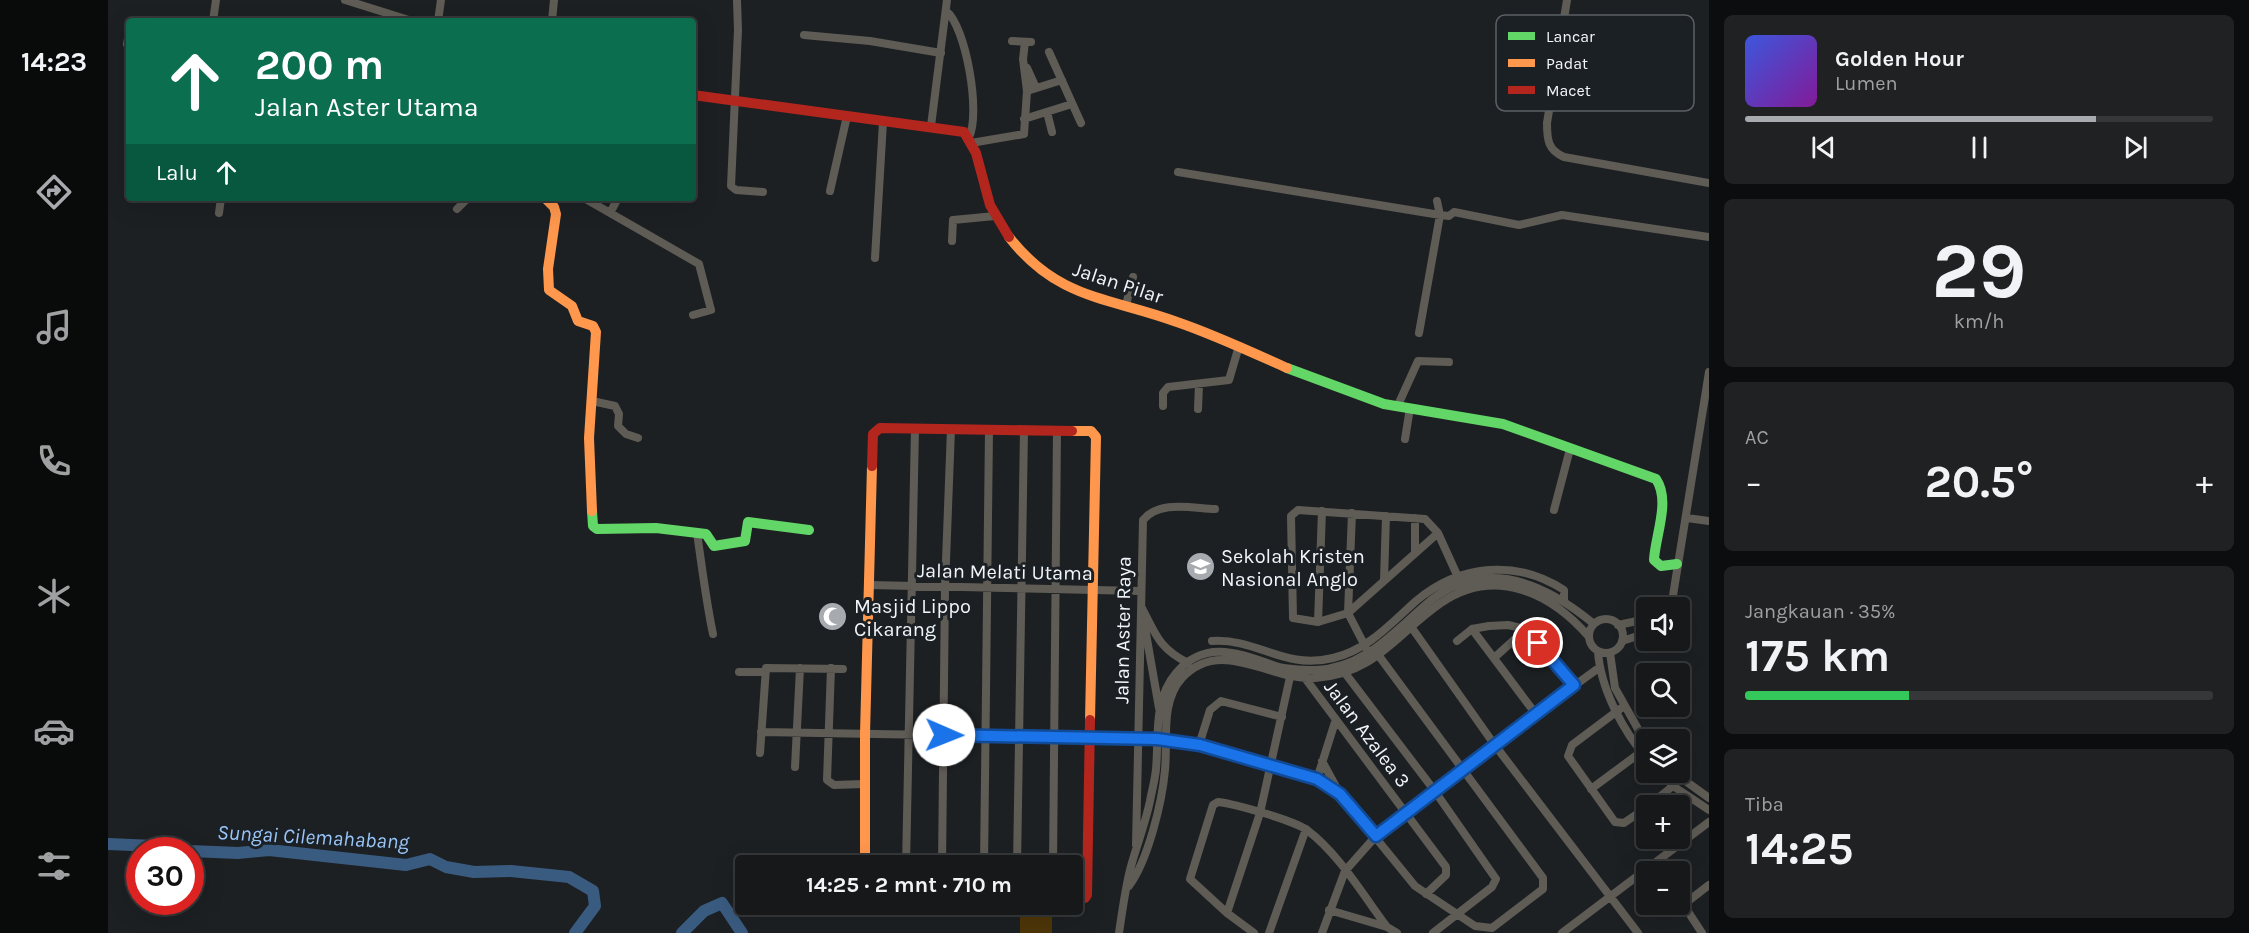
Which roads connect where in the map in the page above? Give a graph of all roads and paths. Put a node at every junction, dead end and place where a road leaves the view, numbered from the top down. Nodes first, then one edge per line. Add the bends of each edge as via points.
1 (216, 0) edge
2 (345, 0) edge
3 (441, 0) edge
4 (554, 0) edge
5 (737, 0) edge
6 (947, 0) edge
7 (1567, 0) edge
8 (946, 11) junction
9 (383, 12) junction
10 (1565, 15) edge
11 (213, 18) edge
12 (382, 18) edge
13 (402, 18) edge
14 (438, 18) edge
15 (552, 18) edge
16 (804, 35) dead end
17 (1012, 41) dead end
18 (1049, 52) dead end
19 (941, 53) junction
20 (1023, 59) junction
21 (1062, 80) junction
22 (1036, 88) junction
23 (1027, 91) junction
24 (696, 95) edge
25 (733, 101) junction
26 (1072, 104) junction
27 (1550, 111) edge
28 (1047, 112) junction
29 (847, 116) junction
30 (1024, 119) junction
31 (883, 122) junction
32 (1080, 123) dead end
33 (931, 126) junction
34 (1052, 132) dead end
35 (970, 140) junction
36 (1178, 172) dead end
37 (1709, 183) edge
38 (830, 191) dead end
39 (763, 192) dead end
40 (221, 201) edge
41 (465, 201) edge
42 (548, 201) edge
43 (589, 201) edge
44 (616, 201) edge
45 (1437, 201) dead end
46 (457, 210) dead end
47 (219, 213) dead end
48 (610, 213) junction
49 (1440, 215) junction
50 (996, 216) junction
51 (1709, 237) edge
52 (952, 241) dead end
53 (875, 258) dead end
54 (1133, 277) dead end
55 (1126, 305) junction
56 (693, 315) dead end
57 (1419, 333) dead end
58 (1239, 346) junction
59 (1449, 362) dead end
60 (1709, 372) edge
61 (1199, 384) junction
62 (592, 401) junction
63 (1398, 405) junction
64 (1163, 406) dead end
65 (1410, 408) junction
66 (1198, 409) dead end
67 (915, 429) junction
68 (951, 429) junction
69 (989, 430) junction
70 (1024, 430) junction
71 (1057, 430) junction
72 (638, 438) dead end
73 (1405, 439) dead end
74 (1570, 449) junction
75 (1215, 509) dead end
76 (1554, 510) dead end
77 (1322, 511) junction
78 (1352, 513) junction
79 (1386, 516) junction
80 (1415, 518) junction
81 (1687, 518) junction
82 (1709, 521) edge
83 (809, 530) dead end
84 (697, 533) junction
85 (1438, 533) junction
86 (1415, 553) junction
87 (1677, 564) junction
88 (1384, 580) junction
89 (1461, 583) junction
90 (869, 585) junction
91 (910, 586) junction
92 (945, 586) junction
93 (989, 588) junction
94 (1023, 589) junction
95 (1057, 589) junction
96 (1094, 590) junction
97 (1140, 591) junction
98 (1672, 597) edge
99 (1141, 606) junction
100 (1348, 612) junction
101 (1636, 621) edge
102 (1318, 622) junction
103 (1594, 624) junction
104 (1618, 625) junction
105 (1412, 628) junction
106 (1472, 629) junction
107 (1526, 629) junction
108 (713, 634) dead end
109 (1589, 637) junction
110 (1636, 637) edge
111 (1457, 641) dead end
112 (1622, 641) junction
113 (1365, 645) junction
114 (1219, 651) junction
115 (1598, 651) junction
116 (1610, 652) junction
117 (1369, 654) junction
118 (1379, 656) junction
119 (1494, 658) junction
120 (1188, 663) junction
121 (1600, 667) junction
122 (800, 668) junction
123 (831, 669) junction
124 (843, 669) dead end
125 (1292, 669) junction
126 (766, 670) junction
127 (738, 672) dead end
128 (1345, 673) junction
129 (1305, 678) junction
130 (1574, 685) junction
131 (1160, 709) junction
132 (1620, 709) junction
133 (1536, 713) junction
134 (1282, 717) junction
135 (1335, 722) junction
136 (1636, 730) edge
137 (761, 732) junction
138 (797, 733) junction
139 (828, 733) junction
140 (865, 734) junction
141 (908, 735) junction
142 (944, 735) junction
143 (987, 736) junction
144 (1020, 736) junction
145 (1055, 737) junction
146 (1091, 738) junction
147 (1137, 738) junction
148 (1157, 739) junction
149 (1167, 741) junction
150 (1636, 742) edge
151 (1494, 744) junction
152 (1200, 745) junction
153 (760, 753) dead end
154 (1636, 756) edge
155 (1322, 761) junction
156 (1273, 764) junction
157 (795, 767) dead end
158 (1463, 768) junction
159 (1317, 779) junction
160 (1670, 783) edge
161 (1688, 783) edge
162 (864, 784) junction
163 (1673, 786) junction
164 (1591, 789) junction
165 (1434, 790) junction
166 (1340, 794) junction
167 (1662, 795) edge
168 (1709, 798) edge
169 (1709, 810) edge
170 (1406, 812) junction
171 (1260, 813) junction
172 (1636, 813) edge
173 (1709, 822) edge
174 (1306, 829) junction
175 (1376, 836) junction
176 (1136, 849) junction
177 (865, 855) edge
178 (906, 855) edge
179 (942, 855) edge
180 (984, 855) edge
181 (1017, 855) edge
182 (1053, 855) edge
183 (1345, 871) junction
184 (1709, 885) edge
185 (1128, 887) junction
186 (1426, 894) junction
187 (1083, 898) edge
188 (1611, 898) junction
189 (1329, 910) junction
190 (1227, 913) junction
191 (1455, 914) junction
192 (1387, 927) junction
193 (1119, 933) edge
194 (1254, 933) edge
195 (1269, 933) edge
196 (1322, 933) edge
197 (1397, 933) edge
198 (1433, 933) edge
199 (1562, 933) edge
200 (1638, 933) edge
201 (1702, 933) edge

1 - 11 street
2 - 9 street
3 - 14 street
4 - 15 street
5 - 25 street
6 - 8 street
7 - 10 street
8 - 19 street
8 - 35 street via 957,24 969,76 974,127
9 - 12 street
9 - 13 street
16 - 19 street
17 - 20 street via 1028,42
18 - 21 street
19 - 33 street
20 - 22 street
20 - 23 street
21 - 22 street
21 - 26 street
22 - 23 street
23 - 30 street
24 - 25 street
25 - 29 street
25 - 39 street via 731,186 736,190
26 - 28 street
26 - 32 street
27 - 37 street via 1549,146 1564,157
28 - 30 street
28 - 34 street
29 - 31 street
29 - 38 street
30 - 35 street via 1024,134
31 - 33 street
31 - 53 street
33 - 35 street via 964,132
35 - 50 street, Jalan Pilar via 986,197
36 - 49 street
40 - 47 street
41 - 46 street
42 - 62 street via 556,213 548,261 549,290 572,306 578,321 593,326 596,332
43 - 48 street
44 - 48 street
45 - 49 street
48 - 56 street via 699,264 711,310
49 - 51 street via 1454,212 1519,225 1562,215
49 - 57 street
50 - 52 street via 953,220
50 - 55 street, Jalan Pilar via 1013,242 1040,270 1074,290
54 - 55 street
55 - 58 street, Jalan Pilar
58 - 61 street via 1229,380
58 - 63 street, Jalan Pilar via 1320,382
59 - 63 street via 1418,361
60 - 81 street
61 - 64 street via 1168,387 1163,393
61 - 66 street
62 - 72 street via 615,406 618,426
62 - 84 street via 589,438 593,526
63 - 65 street, Jalan Pilar
65 - 73 street
65 - 74 street, Jalan Pilar via 1497,422
67 - 68 street
67 - 90 street via 880,428 873,434
67 - 91 street
68 - 69 street
68 - 92 street
69 - 70 street
69 - 93 street
70 - 71 street
70 - 94 street
71 - 95 street
71 - 96 street via 1093,433 1096,437
74 - 76 street
74 - 87 street, Jalan Pilar via 1659,481 1661,507 1654,560 1661,567
75 - 97 street, Jalan Aster Raya via 1160,507 1148,513 1143,520
77 - 78 street
77 - 102 street
77 - 102 street via 1292,513 1291,615 1296,620
78 - 79 street
78 - 100 street
79 - 80 street
79 - 88 street
80 - 85 street via 1430,522
80 - 86 street
81 - 82 street
81 - 87 street
83 - 84 street via 748,522 745,542 714,546 707,535
84 - 108 street
85 - 86 street
85 - 89 street
86 - 88 street
87 - 98 street
88 - 100 street
89 - 103 street via 1494,578 1539,587 1564,600
89 - 105 street
89 - 109 street via 1528,590 1562,609
89 - 113 street via 1435,586
89 - 117 street via 1431,601
90 - 91 street, Jalan Melati Utama
90 - 140 street
91 - 92 street, Jalan Melati Utama
91 - 141 street
92 - 93 street, Jalan Melati Utama
92 - 142 street
93 - 94 street, Jalan Melati Utama
93 - 143 street
94 - 95 street, Jalan Melati Utama
94 - 144 street
95 - 96 street, Jalan Melati Utama
95 - 145 street
96 - 97 street, Jalan Melati Utama
96 - 146 street
97 - 99 street, Jalan Aster Raya
99 - 120 street via 1158,641 1170,654
99 - 131 street
99 - 147 street, Jalan Aster Raya
100 - 102 street
100 - 113 street
101 - 104 street
103 - 104 street via 1606,620
103 - 109 street
104 - 112 street
105 - 118 street
105 - 151 street
106 - 107 street via 1498,625
106 - 111 street
106 - 119 street
107 - 119 street
107 - 130 street
109 - 115 street
110 - 112 street
112 - 116 street
113 - 117 street
113 - 125 street
114 - 120 street
114 - 125 street via 1248,654
114 - 125 street via 1215,641 1243,643
115 - 116 street
115 - 121 street
116 - 132 street
117 - 125 street via 1333,668
118 - 128 street
118 - 158 street
119 - 133 street
120 - 131 street via 1169,683
121 - 130 street
121 - 132 street
122 - 123 street
122 - 126 street
122 - 138 street
123 - 124 street
123 - 139 street
125 - 129 street
125 - 134 street
125 - 149 street via 1225,658 1200,665 1181,679 1173,692
126 - 127 street
126 - 137 street
128 - 129 street
128 - 165 street
129 - 135 street, Jalan Azalea 3
130 - 133 street
131 - 148 street, Jalan Aster Raya
132 - 136 street
132 - 150 street
132 - 164 street via 1569,750 1570,762
133 - 151 street
134 - 152 street via 1221,701 1210,710
134 - 156 street
135 - 155 street
135 - 170 street, Jalan Azalea 3
137 - 138 street
137 - 153 street
138 - 139 street
138 - 157 street
139 - 140 street
139 - 162 street via 827,780 834,785
140 - 141 street
140 - 162 street
141 - 142 street
141 - 178 street
142 - 143 street
142 - 179 street
143 - 144 street
143 - 180 street
144 - 145 street
144 - 181 street
145 - 146 street
145 - 182 street
146 - 147 street
146 - 187 street
147 - 148 street
147 - 176 street, Jalan Aster Raya
148 - 149 street
148 - 176 street, Jalan Aster Raya via 1156,771
149 - 152 street
149 - 185 street via 1158,807 1137,875
151 - 158 street
151 - 188 street
152 - 156 street
154 - 164 street
155 - 159 street
155 - 166 street
156 - 159 street
156 - 171 street
158 - 165 street
158 - 191 street via 1544,883 1543,889 1488,929
159 - 166 street
160 - 163 street
161 - 168 street
162 - 177 street
163 - 167 street
163 - 169 street
164 - 172 street via 1615,822 1619,824
165 - 170 street
165 - 191 street via 1496,879 1492,887
166 - 175 street
170 - 175 street
170 - 186 street, Jalan Azalea 3 via 1448,872
171 - 174 street
171 - 190 street
171 - 190 street via 1221,802 1215,804 1190,879
173 - 188 street
174 - 183 street
174 - 195 street
175 - 183 street
175 - 186 street via 1411,882
176 - 185 street, Jalan Aster Raya
183 - 189 street
183 - 192 street
184 - 201 street via 1685,907
185 - 193 street, Jalan Aster Raya
186 - 191 street
188 - 199 street
188 - 200 street
189 - 192 street
189 - 196 street
190 - 194 street
191 - 198 street
192 - 197 street

